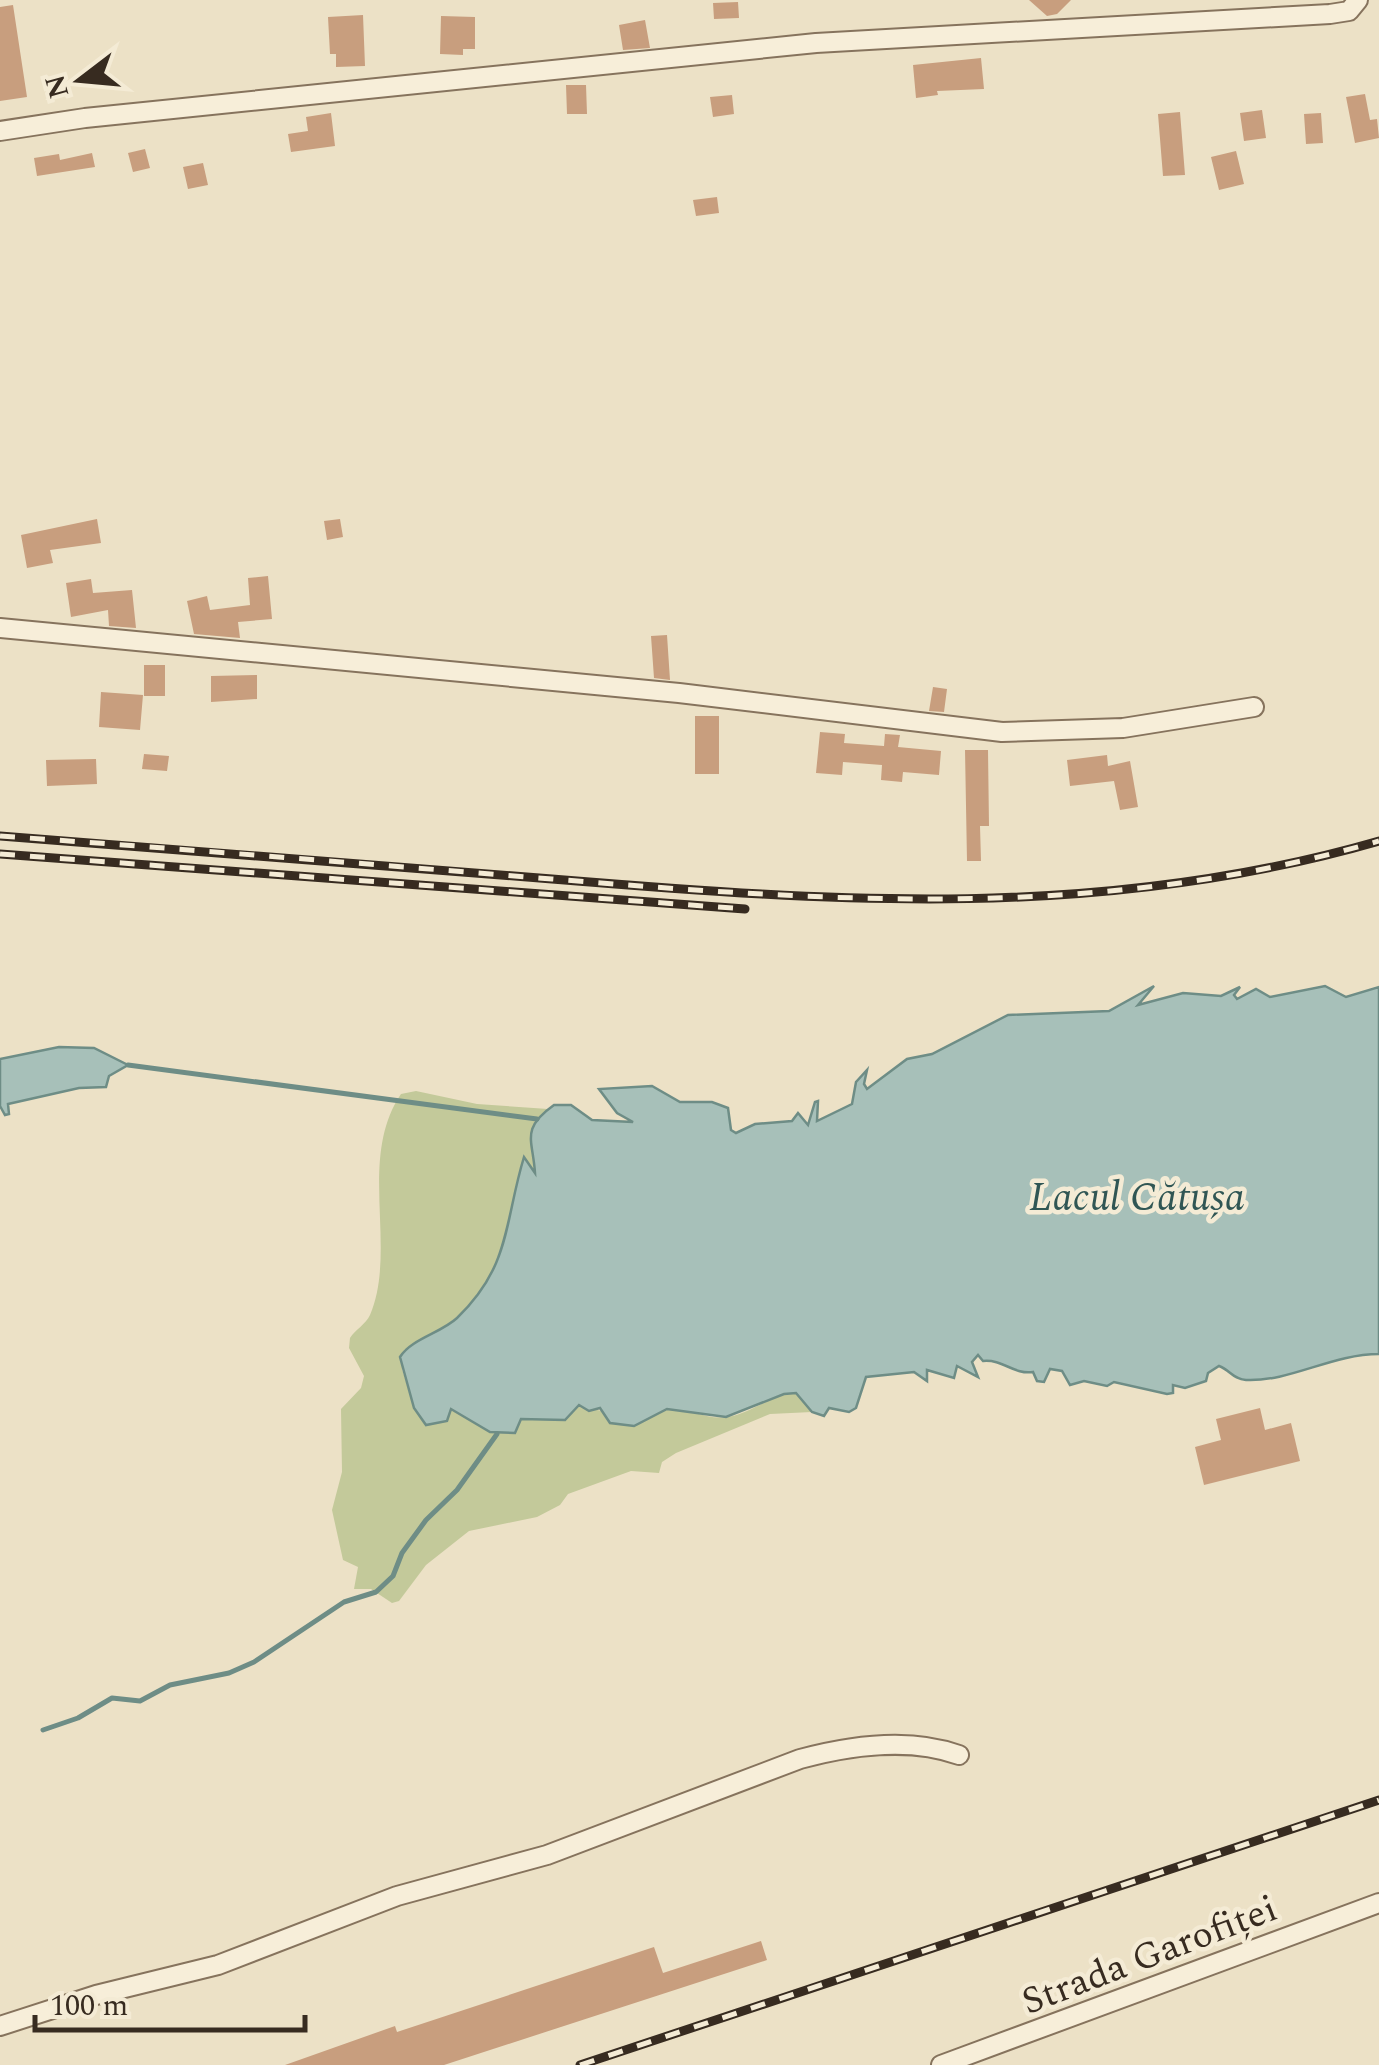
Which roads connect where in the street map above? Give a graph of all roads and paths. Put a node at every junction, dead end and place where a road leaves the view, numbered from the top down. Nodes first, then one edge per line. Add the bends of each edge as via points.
1 (1358, 0) edge
2 (0, 132) edge
3 (0, 628) edge
4 (1254, 707) dead end
5 (959, 1754) dead end
6 (1379, 1903) edge
7 (0, 2026) edge
8 (941, 2065) edge

1 - 2 street via 1349,11 1330,14 816,43
3 - 4 street via 679,693 1002,732 1123,728
5 - 7 street via 876,1747 800,1759 547,1855 398,1896 218,1965
6 - 8 street, Strada Garofiței

